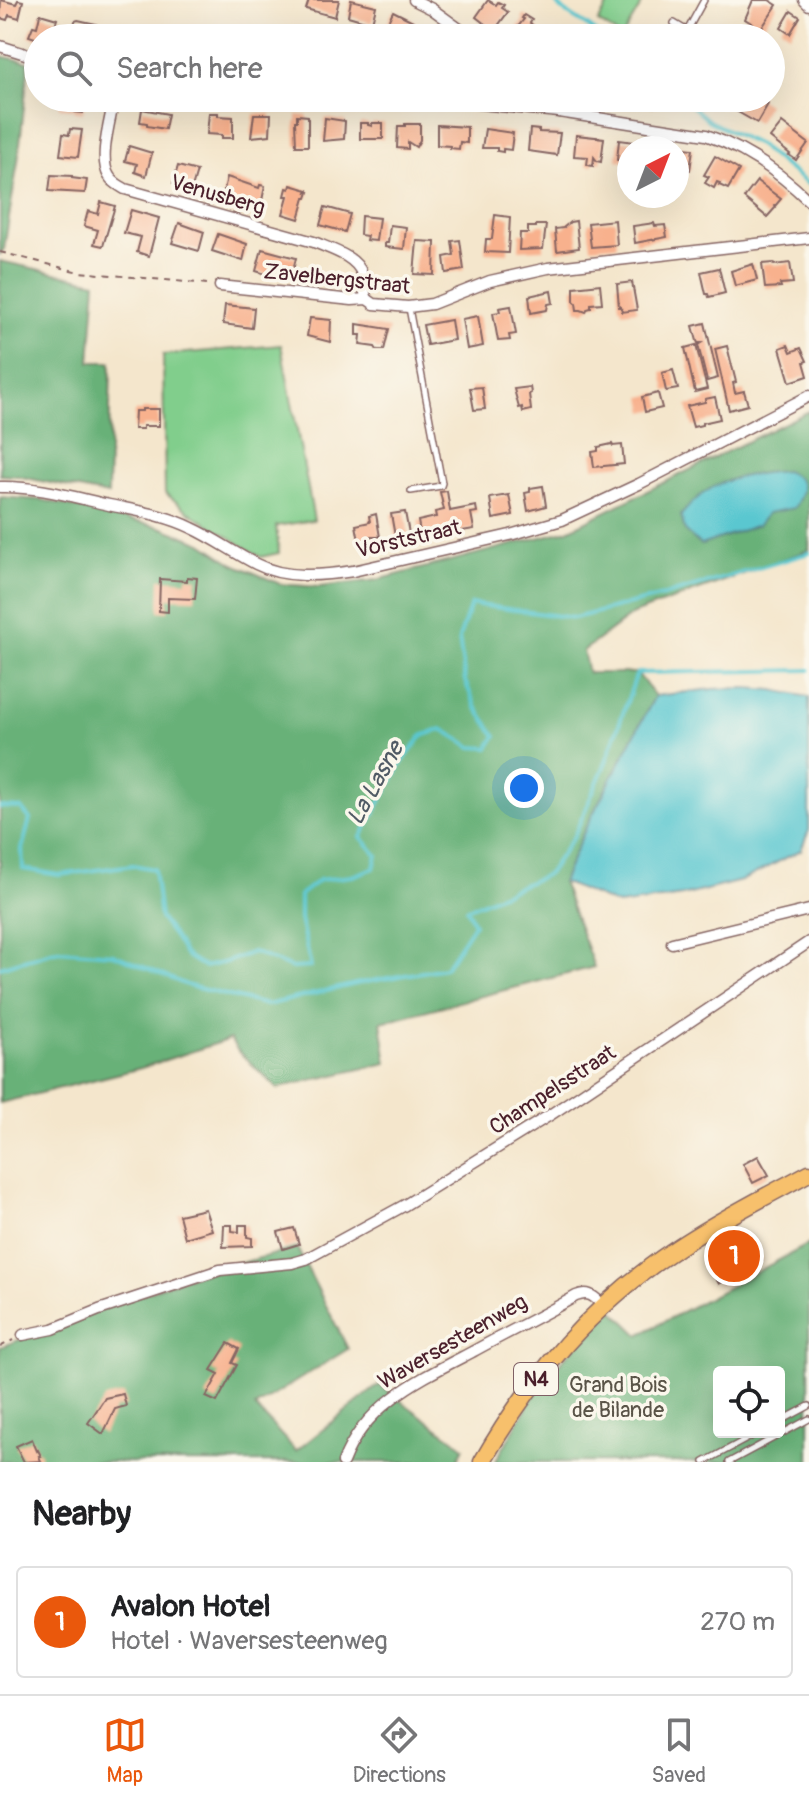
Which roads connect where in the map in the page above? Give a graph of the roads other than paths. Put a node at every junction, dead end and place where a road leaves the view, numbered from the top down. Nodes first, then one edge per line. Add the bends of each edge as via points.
1 (414, 0) edge
2 (704, 0) edge
3 (804, 0) edge
4 (809, 5) edge
5 (453, 24) edge
6 (691, 24) edge
7 (0, 46) edge
8 (24, 54) edge
9 (112, 112) edge
10 (559, 112) edge
11 (809, 201) edge
12 (809, 238) edge
13 (220, 286) road end
14 (367, 299) junction
15 (408, 307) junction
16 (809, 396) edge
17 (0, 487) edge
18 (411, 491) dead end
19 (809, 910) edge
20 (809, 942) edge
21 (672, 943) dead end
22 (809, 1173) edge
23 (604, 1306) junction
24 (23, 1335) road end
25 (809, 1406) edge
26 (785, 1419) edge
27 (809, 1419) edge
28 (749, 1438) edge
29 (343, 1462) edge
30 (482, 1462) edge
31 (704, 1462) edge
32 (729, 1462) edge

1 - 5 street
2 - 6 lane
3 - 4 street
7 - 8 street
9 - 14 street, Venusberg via 105,160 114,182 335,251 360,269
10 - 11 street via 726,142 785,178
12 - 15 street, Zavelbergstraat via 548,268
13 - 14 street, Zavelbergstraat
14 - 15 street, Zavelbergstraat
15 - 18 lane via 442,483
16 - 17 street, Vorststraat via 562,520 332,574 281,573 259,566 164,517 44,490
19 - 21 street
20 - 24 street, Champelsstraat via 550,1115 309,1258 220,1270
22 - 23 main road, N4 via 678,1247
23 - 29 street, Waversesteenweg via 592,1295 576,1296 413,1383 359,1429
23 - 30 main road, N4 via 550,1361
25 - 26 lane
27 - 32 lane
28 - 31 lane

